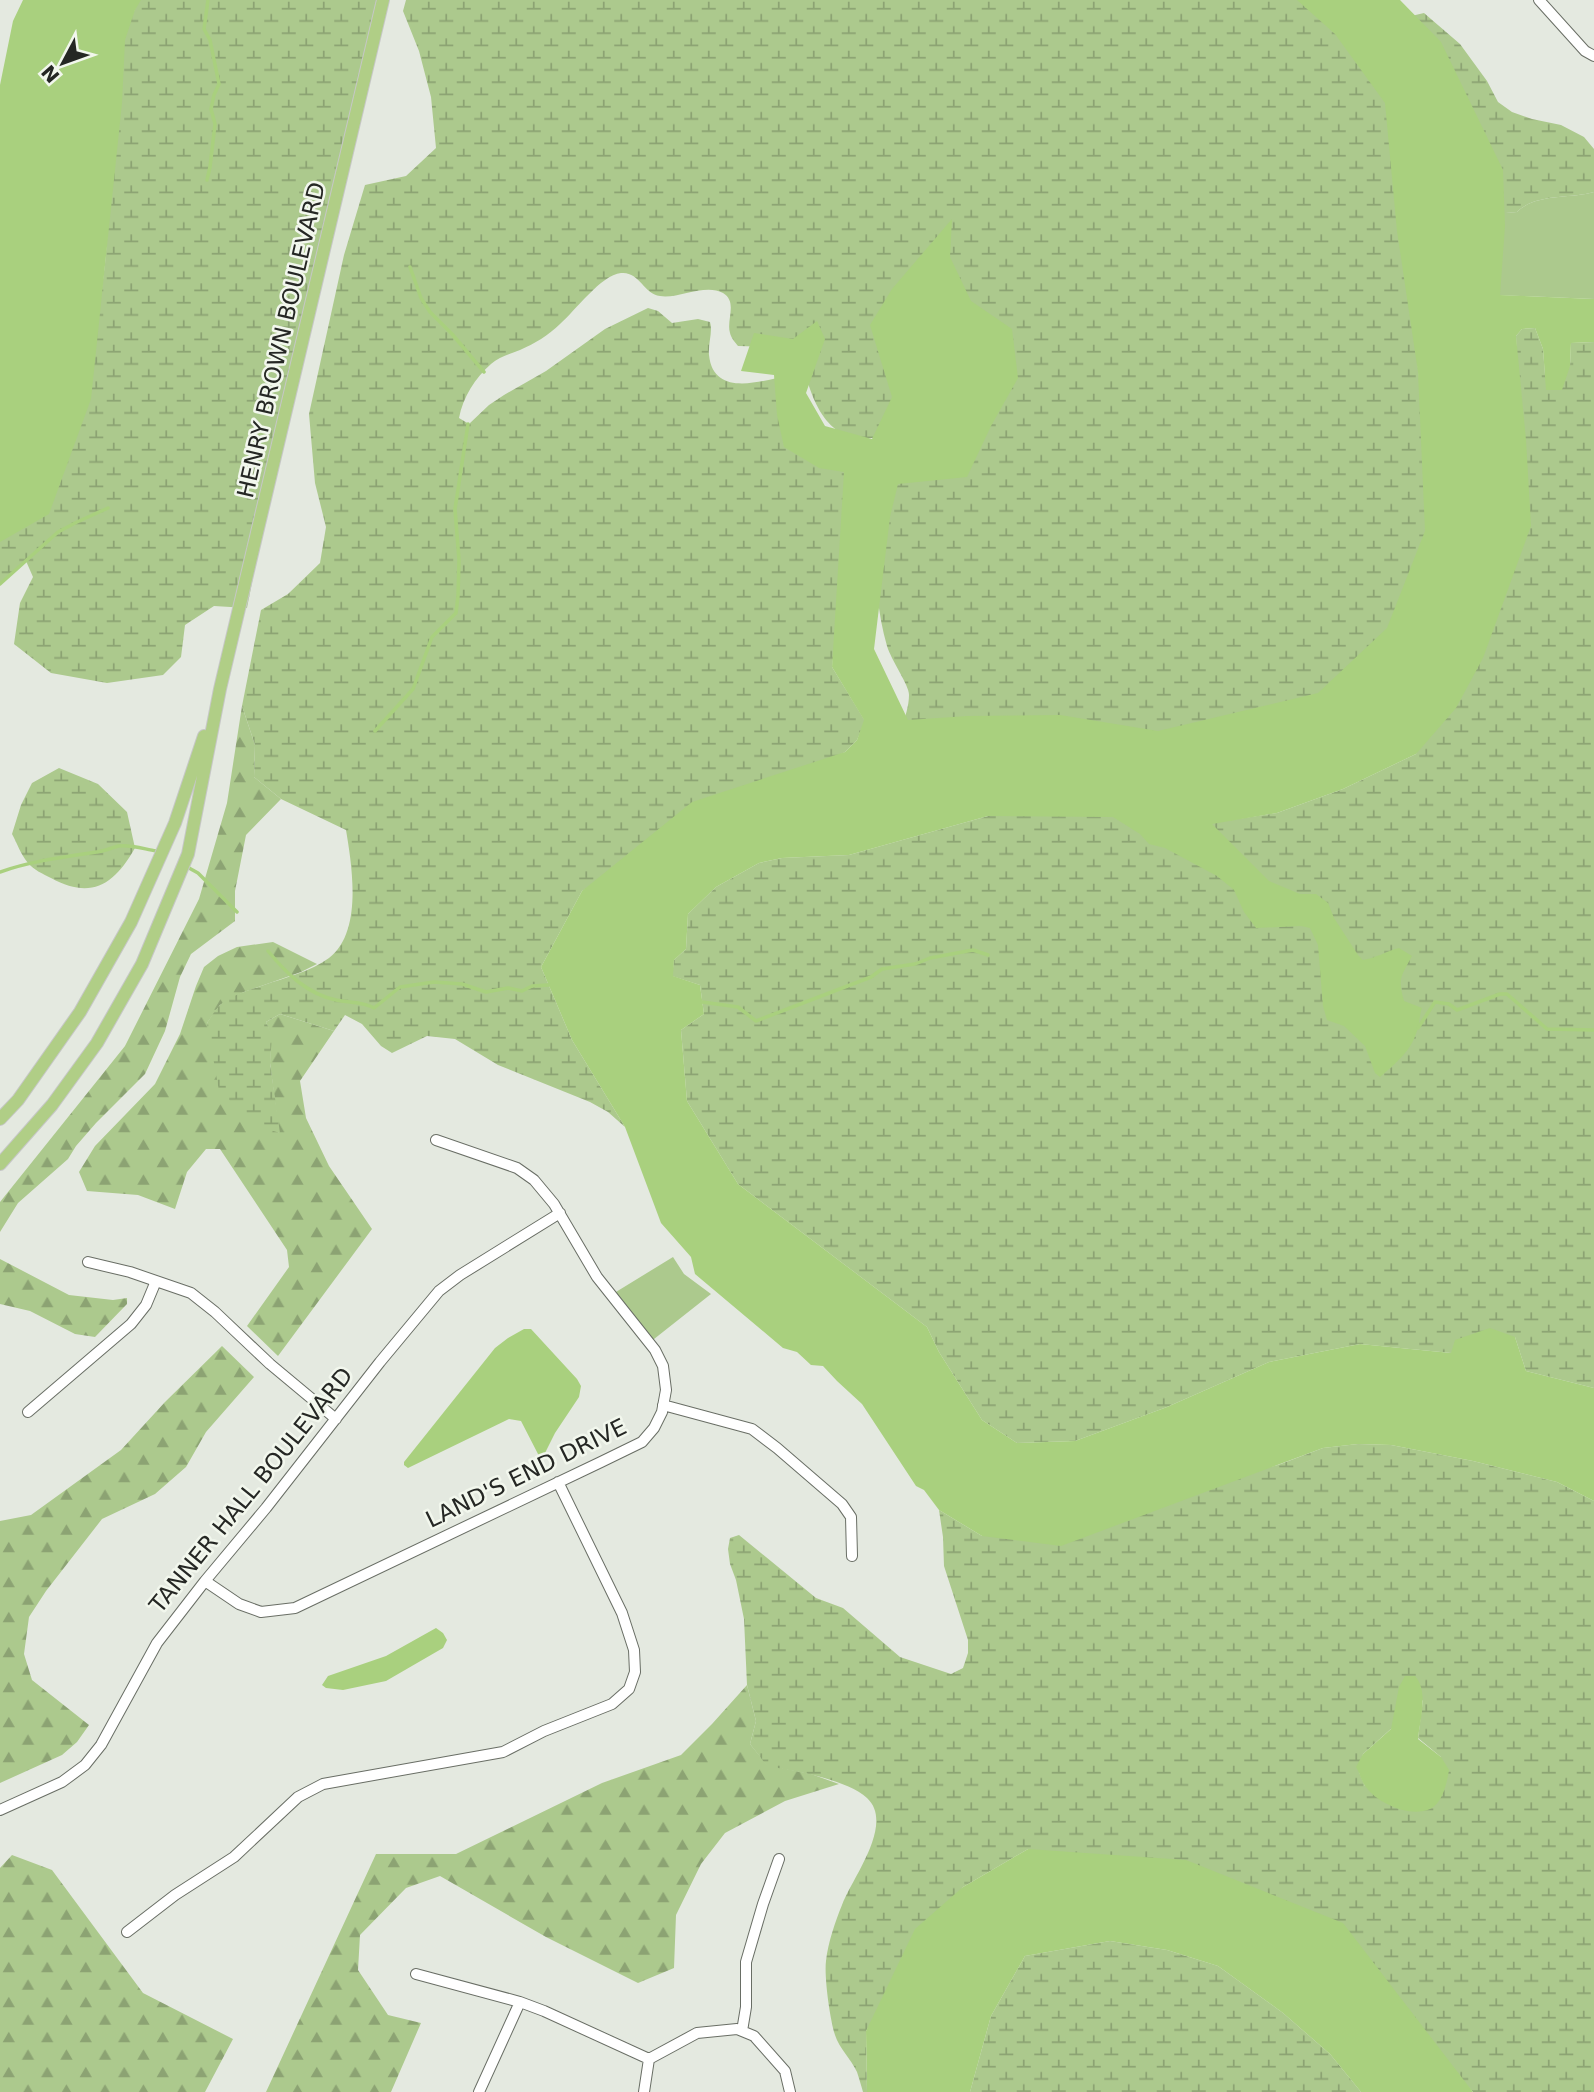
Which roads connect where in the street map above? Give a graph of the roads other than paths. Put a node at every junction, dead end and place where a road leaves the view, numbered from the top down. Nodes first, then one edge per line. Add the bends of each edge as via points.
1 (383, 0) edge
2 (1538, 0) edge
3 (1594, 56) edge
4 (220, 690) junction
5 (0, 1119) edge
6 (436, 1140) dead end
7 (0, 1164) edge
8 (560, 1213) junction
9 (88, 1262) dead end
10 (156, 1280) junction
11 (663, 1405) junction
12 (29, 1412) dead end
13 (336, 1419) junction
14 (558, 1482) junction
15 (852, 1556) dead end
16 (205, 1581) junction
17 (0, 1810) edge
18 (779, 1860) dead end
19 (127, 1931) dead end
20 (416, 1974) dead end
21 (520, 2002) junction
22 (742, 2031) junction
23 (649, 2059) junction
24 (479, 2092) edge
25 (644, 2092) edge
26 (790, 2092) edge

1 - 4 main road, HENRY BROWN BOULEVARD
2 - 3 street
4 - 5 main road, HENRY BROWN BOULEVARD via 175,823 131,922 80,1012
4 - 7 main road, HENRY BROWN BOULEVARD via 188,854 142,964 89,1054
6 - 8 street, LAND'S END DRIVE via 517,1168 534,1180
8 - 11 street, LAND'S END DRIVE via 597,1278 655,1350 663,1366
8 - 13 street, TANNER HALL BOULEVARD via 439,1291
9 - 10 street
10 - 12 street via 146,1305 131,1324
10 - 13 street via 191,1293
11 - 14 street, LAND'S END DRIVE via 654,1428 642,1442
11 - 15 street via 752,1429 777,1448 842,1504 851,1517
13 - 16 street, TANNER HALL BOULEVARD
14 - 16 street, LAND'S END DRIVE via 295,1608 261,1612 239,1604
14 - 19 street via 626,1625 634,1650 635,1672 629,1689 612,1704 503,1752 323,1784 298,1797 234,1857
16 - 17 street, TANNER HALL BOULEVARD via 157,1643 101,1745 85,1765 62,1782
18 - 22 street via 746,1962
20 - 21 street
21 - 23 street
21 - 24 street
22 - 23 street via 697,2033
22 - 26 street via 754,2036 785,2071
23 - 25 street

